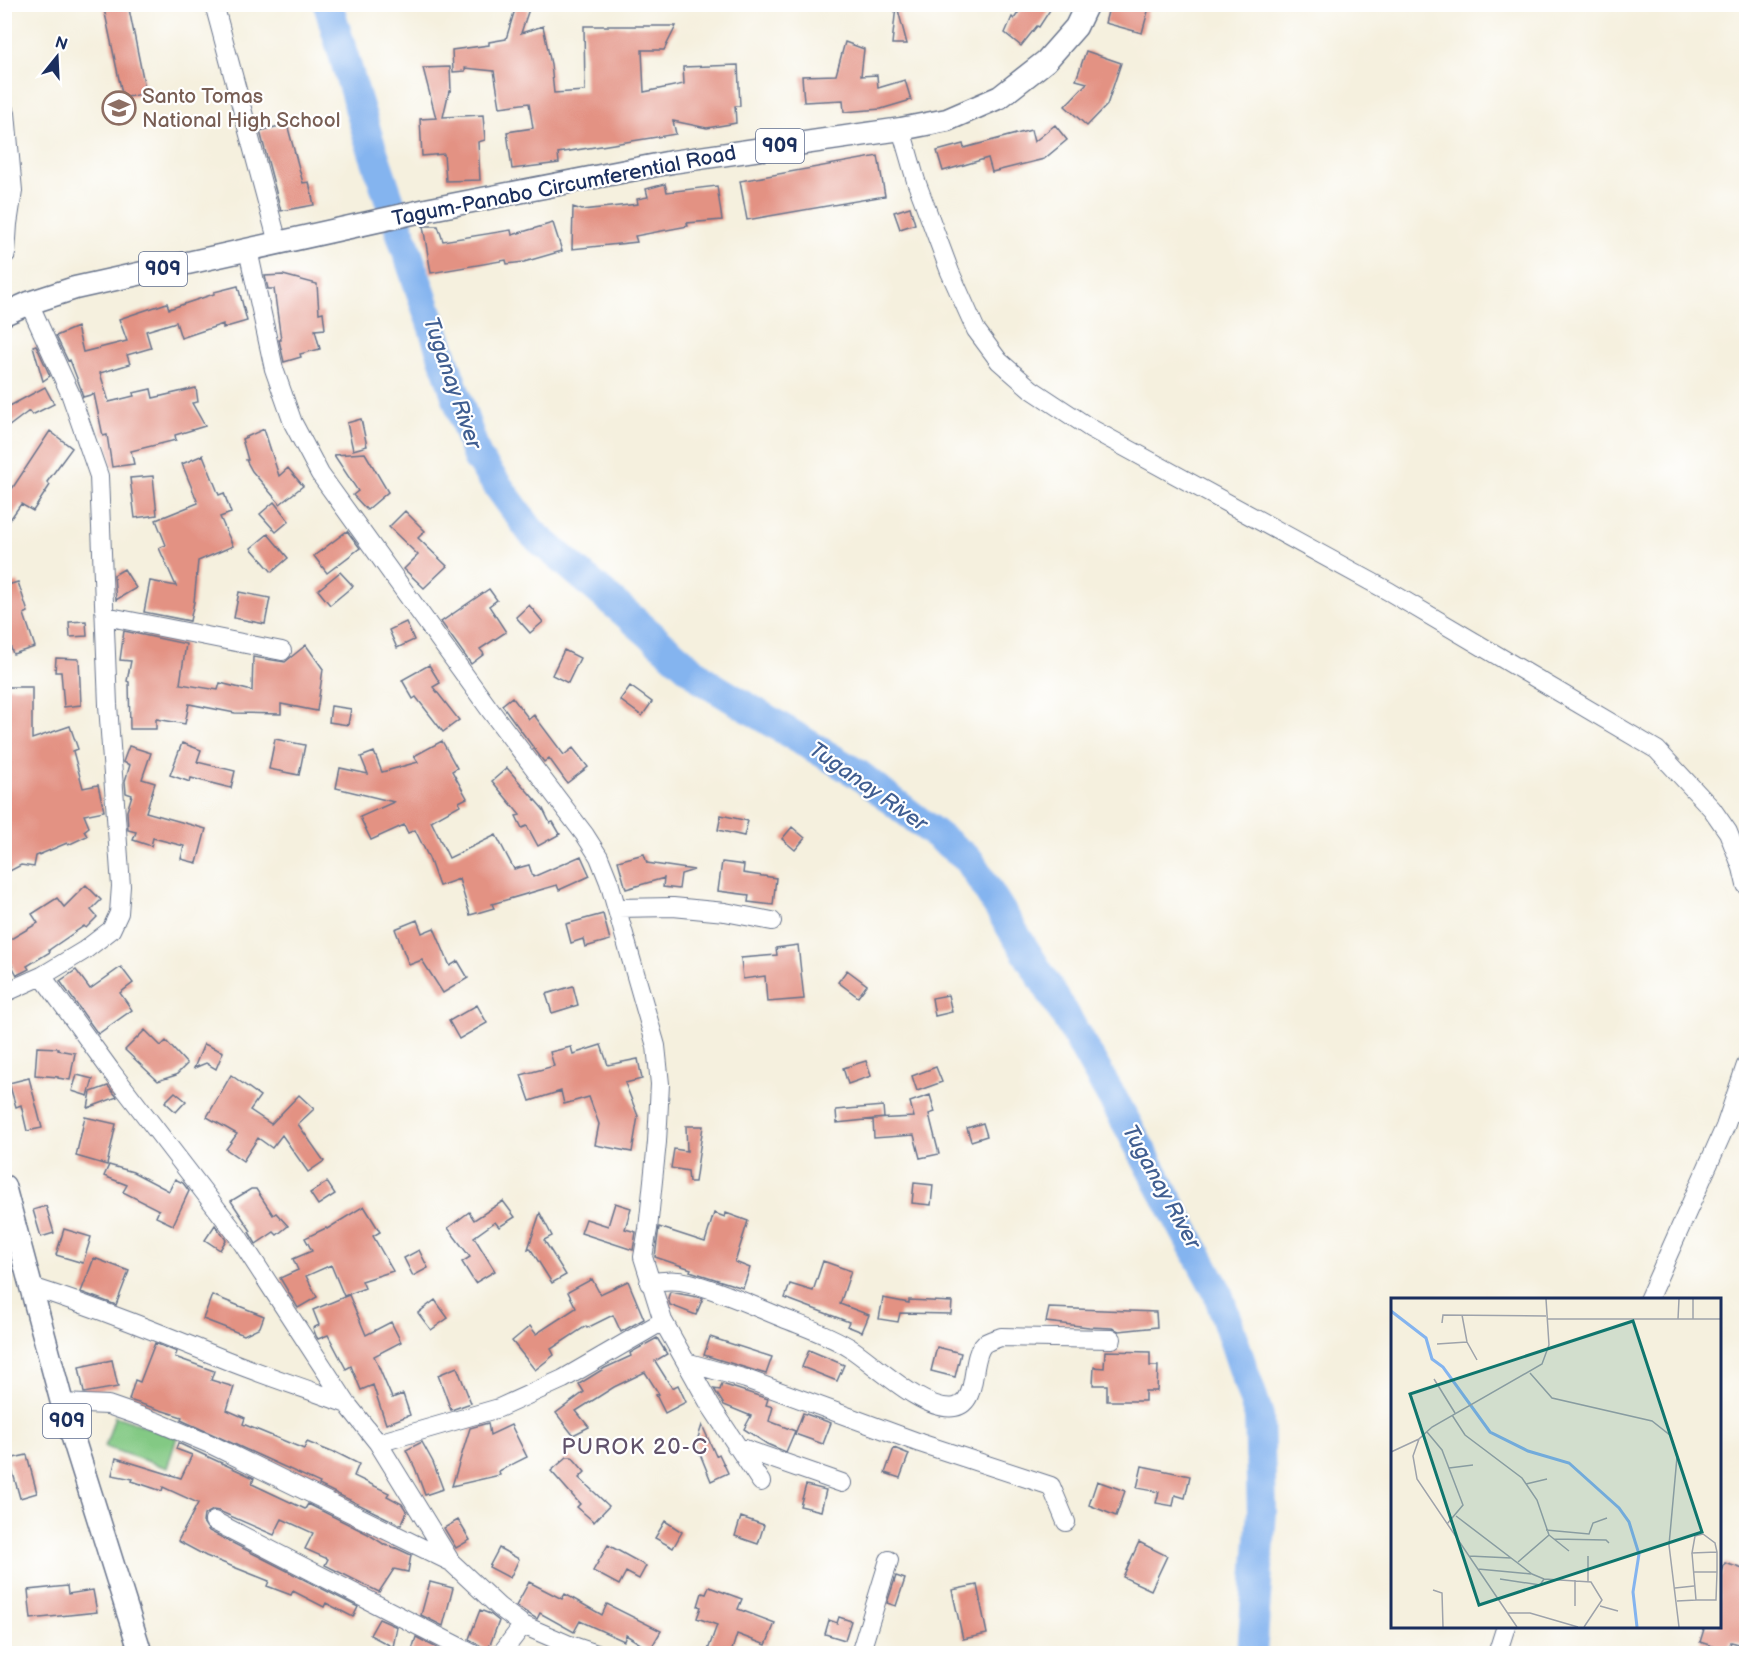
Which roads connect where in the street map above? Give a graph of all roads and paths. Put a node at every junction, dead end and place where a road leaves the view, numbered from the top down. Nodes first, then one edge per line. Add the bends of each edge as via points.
1 (214, 4) edge
2 (1087, 4) edge
3 (6, 113) dead end
4 (901, 129) junction
5 (278, 243) junction
6 (248, 250) junction
7 (6, 254) edge
8 (29, 303) junction
9 (4, 314) edge
10 (105, 616) junction
11 (282, 651) dead end
12 (1746, 885) edge
13 (617, 908) junction
14 (772, 921) dead end
15 (42, 975) junction
16 (4, 993) edge
17 (1746, 1065) edge
18 (4, 1186) edge
19 (649, 1283) junction
20 (32, 1287) junction
21 (1648, 1298) edge
22 (663, 1321) junction
23 (1112, 1339) dead end
24 (686, 1362) junction
25 (62, 1403) junction
26 (347, 1404) junction
27 (378, 1443) junction
28 (736, 1446) junction
29 (761, 1482) dead end
30 (842, 1483) dead end
31 (214, 1521) dead end
32 (1066, 1522) dead end
33 (889, 1560) dead end
34 (451, 1562) junction
35 (523, 1625) junction
36 (1505, 1628) edge
37 (141, 1653) edge
38 (472, 1653) edge
39 (499, 1653) edge
40 (597, 1653) edge
41 (860, 1653) edge
42 (1497, 1653) edge

1 - 5 street
2 - 4 main road, Tagum-Panabo Circumferential Road / 909 via 1076,27 1046,61 1000,97 947,120
3 - 7 street via 13,192
4 - 5 main road, Tagum-Panabo Circumferential Road / 909 via 672,162
4 - 12 street via 916,182 951,272 976,330 999,361 1031,389 1090,428 1390,592 1657,750 1728,832
5 - 6 main road, Tagum-Panabo Circumferential Road / 909
6 - 8 main road, Tagum-Panabo Circumferential Road / 909 via 75,288
6 - 13 street via 274,369 293,423 320,474 585,836 599,857
8 - 9 main road, Tagum-Panabo Circumferential Road / 909
8 - 10 street via 70,393 99,476
10 - 11 street
10 - 15 street via 121,886 119,913 111,930
13 - 14 street via 673,907
13 - 19 street via 656,1046 660,1084 655,1173 643,1257
15 - 16 street
15 - 26 street via 237,1235
17 - 21 street via 1725,1127
18 - 20 main road, 909
19 - 22 street
19 - 23 street via 689,1282 825,1335 849,1347 911,1393 945,1407 963,1403 970,1392 977,1355 984,1344 1000,1337
20 - 25 main road, 909
20 - 26 street
22 - 24 street
22 - 27 street via 563,1379 499,1408
24 - 28 street
24 - 32 street via 746,1379 1051,1486
25 - 34 street via 108,1405 166,1426
25 - 37 main road, 909
26 - 27 street
27 - 34 street
28 - 29 street
28 - 30 street
31 - 38 street
33 - 41 street
34 - 35 street
35 - 39 street
35 - 40 street
36 - 42 street

